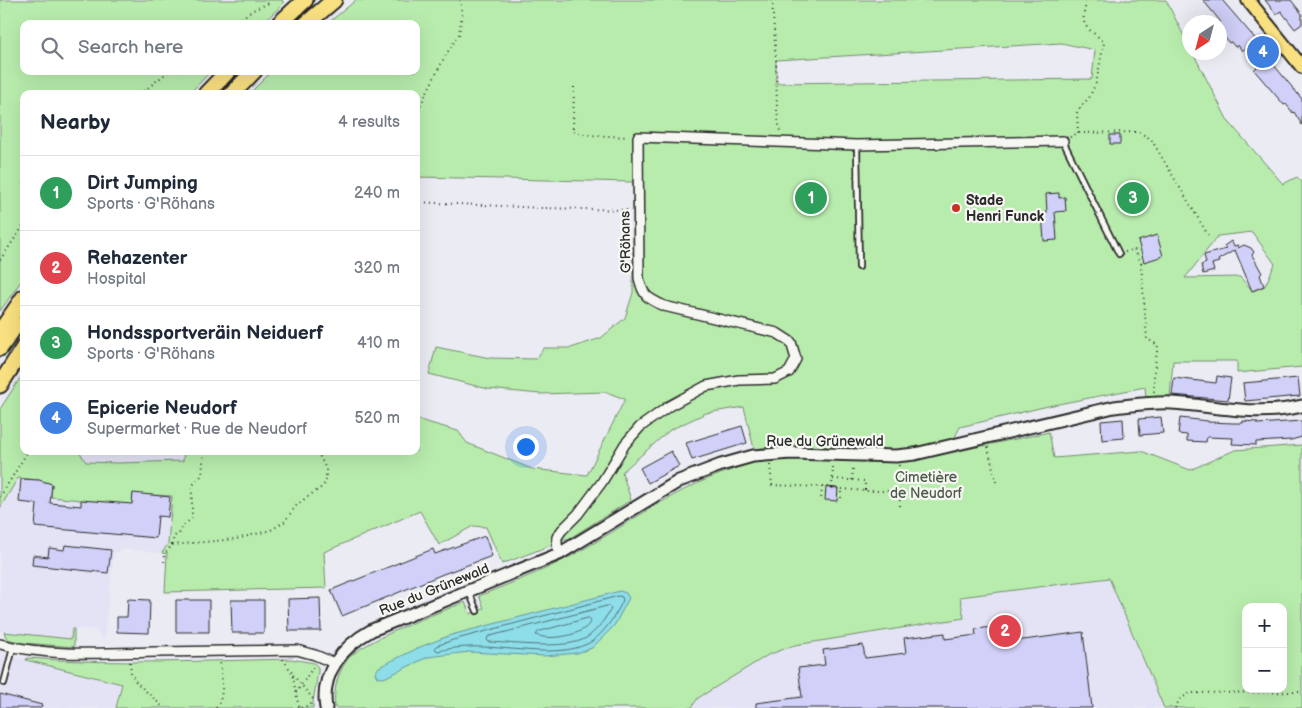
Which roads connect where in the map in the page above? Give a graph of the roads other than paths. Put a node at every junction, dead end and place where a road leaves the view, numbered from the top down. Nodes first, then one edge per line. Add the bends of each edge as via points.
1 (334, 0) edge
2 (1248, 0) edge
3 (304, 1) edge
4 (283, 20) edge
5 (311, 20) edge
6 (1302, 67) edge
7 (224, 75) edge
8 (250, 75) edge
9 (210, 90) edge
10 (236, 90) edge
11 (1063, 141) joint
12 (857, 146) junction
13 (1119, 254) road end
14 (859, 267) dead end
15 (20, 302) edge
16 (20, 320) edge
17 (0, 332) edge
18 (0, 348) edge
19 (20, 354) edge
20 (0, 385) edge
21 (1302, 406) edge
22 (560, 554) junction
23 (469, 592) junction
24 (477, 611) dead end
25 (0, 644) edge
26 (13, 648) junction
27 (334, 663) junction
28 (4, 683) dead end
29 (326, 708) edge

1 - 5 highway
2 - 6 main road
3 - 4 highway
7 - 9 highway
8 - 10 highway
11 - 12 street
11 - 13 lane
12 - 14 lane
12 - 22 street, G'Röhans via 638,137 639,278 642,291 664,306 777,333 792,342 796,359 789,372 776,379 739,380 706,386 669,406 640,427 625,444 598,488 557,537
15 - 17 highway
16 - 18 highway
19 - 20 highway
21 - 22 main road, Rue du Grünewald via 1270,412 1154,403 1114,407 915,454 791,453 753,456 679,481
22 - 23 main road, Rue du Grünewald
23 - 24 lane
23 - 27 main road, Rue du Grünewald via 372,630 350,644
25 - 26 street
26 - 27 street via 130,652 297,650
26 - 28 lane
27 - 29 main road, Rue du Grünewald via 325,690

